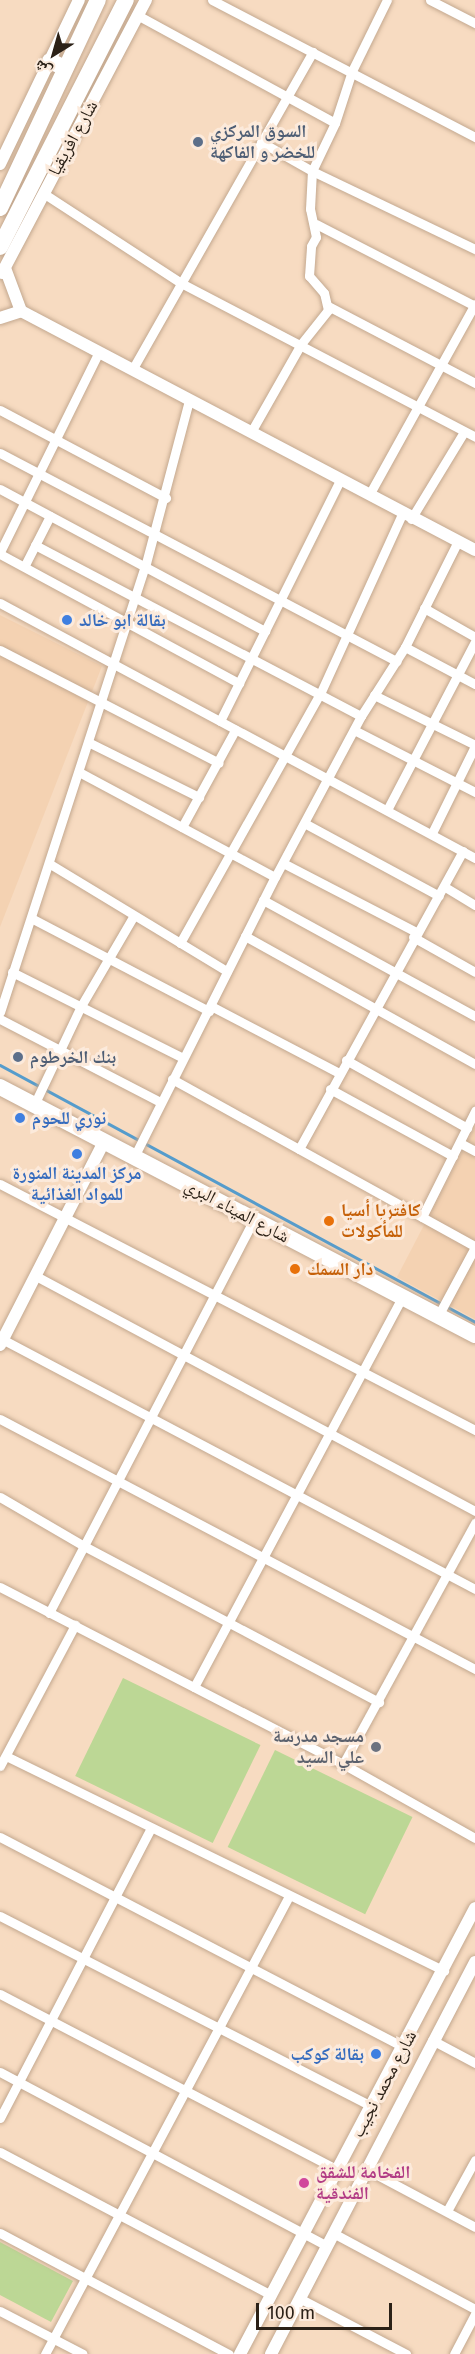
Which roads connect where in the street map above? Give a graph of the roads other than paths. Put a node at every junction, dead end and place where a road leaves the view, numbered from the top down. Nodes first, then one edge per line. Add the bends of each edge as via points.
1 (79, 0) edge
2 (98, 0) edge
3 (126, 0) edge
4 (146, 0) edge
5 (212, 0) edge
6 (387, 0) edge
7 (430, 0) edge
8 (139, 16) junction
9 (475, 23) edge
10 (312, 52) junction
11 (58, 64) junction
12 (352, 71) junction
13 (87, 75) junction
14 (103, 83) junction
15 (285, 98) junction
16 (335, 123) junction
17 (475, 136) edge
18 (261, 142) junction
19 (0, 164) edge
20 (312, 171) junction
21 (43, 193) junction
22 (0, 208) edge
23 (316, 224) junction
24 (0, 247) edge
25 (475, 249) edge
26 (3, 273) edge
27 (181, 283) junction
28 (475, 305) edge
29 (328, 306) junction
30 (21, 311) junction
31 (0, 318) edge
32 (301, 344) junction
33 (99, 352) junction
34 (441, 364) junction
35 (132, 370) junction
36 (475, 383) edge
37 (189, 401) junction
38 (418, 406) junction
39 (0, 410) edge
40 (251, 432) junction
41 (464, 432) junction
42 (475, 437) edge
43 (54, 441) junction
44 (0, 453) edge
45 (39, 473) junction
46 (340, 480) junction
47 (0, 489) edge
48 (369, 495) junction
49 (165, 498) junction
50 (25, 502) junction
51 (50, 516) junction
52 (407, 516) junction
53 (155, 534) junction
54 (458, 541) junction
55 (35, 545) junction
56 (475, 550) edge
57 (0, 553) edge
58 (25, 565) junction
59 (145, 567) junction
60 (135, 598) junction
61 (281, 600) junction
62 (0, 603) edge
63 (424, 608) junction
64 (127, 625) junction
65 (265, 632) junction
66 (348, 633) junction
67 (475, 637) edge
68 (475, 642) edge
69 (405, 647) junction
70 (0, 650) edge
71 (251, 658) junction
72 (397, 661) junction
73 (115, 664) junction
74 (457, 675) junction
75 (239, 683) junction
76 (475, 684) edge
77 (320, 694) junction
78 (374, 695) junction
79 (103, 702) junction
80 (361, 716) junction
81 (220, 721) junction
82 (432, 725) junction
83 (235, 730) junction
84 (354, 730) junction
85 (90, 742) junction
86 (475, 746) edge
87 (286, 757) junction
88 (414, 759) junction
89 (219, 763) junction
90 (79, 772) junction
91 (328, 778) junction
92 (459, 781) junction
93 (475, 792) edge
94 (199, 797) junction
95 (387, 810) junction
96 (306, 824) junction
97 (182, 827) junction
98 (432, 833) junction
99 (463, 851) junction
100 (232, 854) junction
101 (474, 855) edge
102 (283, 863) junction
103 (50, 864) junction
104 (275, 878) junction
105 (445, 887) junction
106 (439, 897) junction
107 (263, 900) junction
108 (475, 904) edge
109 (133, 917) junction
110 (31, 918) junction
111 (415, 934) junction
112 (245, 936) junction
113 (180, 943) junction
114 (108, 958) junction
115 (226, 971) junction
116 (12, 972) junction
117 (475, 972) edge
118 (396, 973) junction
119 (81, 1006) junction
120 (210, 1008) junction
121 (377, 1008) junction
122 (0, 1012) edge
123 (475, 1016) edge
124 (0, 1019) edge
125 (59, 1050) junction
126 (183, 1058) junction
127 (346, 1060) junction
128 (475, 1064) edge
129 (339, 1073) junction
130 (172, 1079) junction
131 (0, 1087) edge
132 (330, 1089) junction
133 (160, 1102) junction
134 (34, 1105) junction
135 (475, 1111) edge
136 (467, 1128) junction
137 (105, 1142) junction
138 (460, 1143) junction
139 (299, 1149) junction
140 (475, 1151) edge
141 (453, 1156) junction
142 (134, 1157) junction
143 (0, 1184) edge
144 (64, 1217) junction
145 (422, 1217) junction
146 (254, 1220) junction
147 (475, 1246) edge
148 (34, 1275) junction
149 (216, 1296) junction
150 (402, 1297) junction
151 (438, 1316) junction
152 (475, 1335) edge
153 (1, 1341) edge
154 (185, 1354) junction
155 (363, 1372) junction
156 (0, 1419) edge
157 (150, 1421) junction
158 (475, 1430) edge
159 (328, 1435) junction
160 (118, 1482) junction
161 (0, 1497) edge
162 (298, 1497) junction
163 (475, 1511) edge
164 (475, 1523) edge
165 (84, 1546) junction
166 (264, 1559) junction
167 (447, 1574) junction
168 (0, 1587) edge
169 (475, 1589) edge
170 (50, 1612) junction
171 (230, 1623) junction
172 (75, 1625) junction
173 (414, 1638) junction
174 (475, 1669) edge
175 (194, 1687) junction
176 (379, 1702) junction
177 (6, 1755) junction
178 (343, 1764) junction
179 (0, 1766) edge
180 (151, 1828) junction
181 (0, 1837) edge
182 (475, 1838) edge
183 (115, 1898) junction
184 (288, 1898) junction
185 (475, 1908) edge
186 (0, 1916) edge
187 (84, 1961) junction
188 (475, 1962) edge
189 (250, 1968) junction
190 (444, 1971) junction
191 (0, 1994) edge
192 (52, 2020) junction
193 (217, 2031) junction
194 (432, 2040) junction
195 (404, 2047) junction
196 (475, 2062) edge
197 (0, 2072) edge
198 (19, 2082) junction
199 (186, 2089) junction
200 (370, 2106) junction
201 (0, 2118) edge
202 (0, 2152) edge
203 (152, 2152) junction
204 (475, 2160) edge
205 (366, 2169) junction
206 (338, 2170) junction
207 (447, 2211) junction
208 (118, 2216) junction
209 (475, 2227) edge
210 (0, 2233) edge
211 (333, 2233) junction
212 (304, 2234) junction
213 (326, 2245) junction
214 (86, 2277) junction
215 (271, 2295) junction
216 (299, 2298) junction
217 (0, 2311) edge
218 (475, 2312) edge
219 (54, 2338) junction
220 (45, 2354) edge
221 (84, 2354) edge
222 (229, 2354) edge
223 (240, 2354) edge
224 (270, 2354) edge
225 (406, 2354) edge
226 (454, 2354) edge

1 - 11 street
2 - 11 highway, شارع افريقيا
3 - 13 highway, شارع افريقيا
4 - 8 street, شارع افريقيا
5 - 10 street
6 - 12 street
7 - 9 street
8 - 14 street, شارع افريقيا
8 - 15 street
10 - 12 street
10 - 15 street
11 - 19 street
11 - 22 highway, شارع افريقيا
12 - 16 street
12 - 17 street
13 - 14 highway
13 - 24 highway, شارع افريقيا
14 - 21 street, شارع افريقيا
15 - 16 street
15 - 18 street
16 - 20 street
18 - 20 street
18 - 27 street
20 - 23 street via 310,209
20 - 25 street
21 - 26 street, شارع افريقيا
21 - 27 street
23 - 28 street
23 - 29 street via 309,276
26 - 30 street
27 - 32 street
27 - 35 street
28 - 34 street
29 - 32 street
29 - 34 street
30 - 31 street
30 - 33 street
32 - 38 street
32 - 40 street
33 - 35 street
33 - 43 street
34 - 36 street
34 - 38 street
35 - 37 street
37 - 40 street
37 - 49 street
38 - 41 street
38 - 48 street
39 - 43 street
40 - 46 street
41 - 42 street
41 - 52 street
43 - 45 street
43 - 49 street
44 - 45 street
45 - 50 street
45 - 53 street
46 - 48 street
46 - 61 street
47 - 50 street
48 - 52 street
49 - 53 street
50 - 51 street
50 - 57 street
51 - 55 street
51 - 59 street
52 - 54 street
52 - 66 street
53 - 59 street
53 - 61 street
54 - 56 street
54 - 63 street
55 - 58 street
55 - 60 street
57 - 58 street
58 - 64 street
59 - 60 street
59 - 65 street
60 - 64 street
60 - 71 street
61 - 65 street
61 - 66 street
62 - 73 street
63 - 67 street
63 - 69 street
64 - 73 street
64 - 75 street
65 - 71 street
66 - 72 street
66 - 77 street
68 - 74 street
69 - 72 street
69 - 74 street
70 - 79 street
71 - 75 street
71 - 77 street
72 - 78 street
73 - 79 street
73 - 81 street
74 - 76 street
74 - 82 street
75 - 81 street
77 - 80 street
77 - 87 street
78 - 80 street
78 - 82 street
79 - 85 street
79 - 89 street
80 - 84 street
81 - 83 street
82 - 86 street
82 - 88 street
83 - 87 street
83 - 89 street
84 - 88 street
84 - 91 street
85 - 90 street
85 - 94 street
86 - 92 street
87 - 91 street
87 - 100 street
88 - 92 street
88 - 95 street
89 - 94 street
90 - 97 street
90 - 103 street
91 - 95 street
91 - 96 street
92 - 93 street
92 - 98 street
94 - 97 street
95 - 98 street
96 - 102 street
96 - 106 street
97 - 100 street
98 - 99 street
99 - 101 street
99 - 105 street
100 - 104 street
100 - 113 street
102 - 104 street
102 - 111 street
103 - 109 street
103 - 110 street
104 - 107 street
105 - 106 street
105 - 108 street
106 - 111 street
107 - 112 street
107 - 118 street
109 - 113 street
109 - 114 street
110 - 114 street
110 - 116 street
111 - 117 street
111 - 118 street
112 - 115 street
112 - 121 street
113 - 115 street
114 - 119 street
114 - 120 street
115 - 120 street
116 - 119 street
116 - 122 street
118 - 121 street
118 - 123 street
119 - 125 street
119 - 126 street
120 - 126 street
120 - 129 street
121 - 127 street
121 - 128 street
124 - 125 street
125 - 133 street
125 - 134 street
126 - 130 street
127 - 129 street
127 - 136 street
129 - 132 street
130 - 133 street
130 - 139 street
131 - 134 highway, شارع الميناء البري
132 - 139 street
132 - 141 street
133 - 142 street
134 - 137 highway, شارع الميناء البري
135 - 136 street
136 - 138 street
137 - 142 highway, شارع الميناء البري
137 - 144 street
138 - 140 street
138 - 141 street
139 - 145 street
141 - 145 street
142 - 146 highway, شارع الميناء البري
143 - 144 street
144 - 148 street
144 - 149 street
145 - 147 street
146 - 149 street
146 - 150 highway, شارع الميناء البري
147 - 151 street
148 - 153 street
148 - 154 street
149 - 154 street
149 - 155 street
150 - 151 highway, شارع الميناء البري
150 - 155 street
151 - 152 highway, شارع الميناء البري
153 - 157 street
154 - 157 street
154 - 159 street
155 - 158 street
155 - 159 street
156 - 160 street
157 - 160 street
157 - 162 street
159 - 162 street
159 - 163 street
160 - 165 street
160 - 166 street
161 - 165 street
162 - 166 street
162 - 167 street
164 - 167 street
165 - 170 street
165 - 171 street
166 - 171 street
166 - 173 street
167 - 169 street
167 - 173 street
168 - 170 street
170 - 172 street
171 - 175 street
171 - 176 street
172 - 175 street
172 - 177 street
173 - 174 street
173 - 176 street
175 - 178 street
176 - 178 street
177 - 179 street
177 - 180 street
178 - 182 street
180 - 183 street
180 - 184 street
181 - 183 street
183 - 187 street
183 - 189 street
184 - 189 street
184 - 190 street
185 - 190 street, شارع محمد نجيب
186 - 187 street
187 - 192 street
187 - 193 street
188 - 194 street, شارع محمد نجيب
189 - 193 street
189 - 195 street
190 - 195 street, شارع محمد نجيب
191 - 192 street
192 - 198 street
192 - 199 street
193 - 199 street
193 - 200 street
194 - 196 street
194 - 205 street, شارع محمد نجيب
195 - 200 street, شارع محمد نجيب
197 - 198 street
198 - 201 street
198 - 203 street
199 - 203 street
199 - 206 street
200 - 206 street, شارع محمد نجيب
202 - 208 street
203 - 208 street
203 - 212 street
204 - 207 street
205 - 207 street
205 - 211 street, شارع محمد نجيب
206 - 212 street, شارع محمد نجيب
207 - 209 street
208 - 214 street
208 - 215 street
210 - 214 street
211 - 213 street, شارع محمد نجيب
211 - 218 street
212 - 213 street
212 - 215 street, شارع محمد نجيب
213 - 216 street, شارع محمد نجيب
214 - 219 street
214 - 222 street
215 - 223 street, شارع محمد نجيب
216 - 224 street, شارع محمد نجيب
216 - 225 street
217 - 219 street
218 - 226 street
219 - 220 street
219 - 221 street

